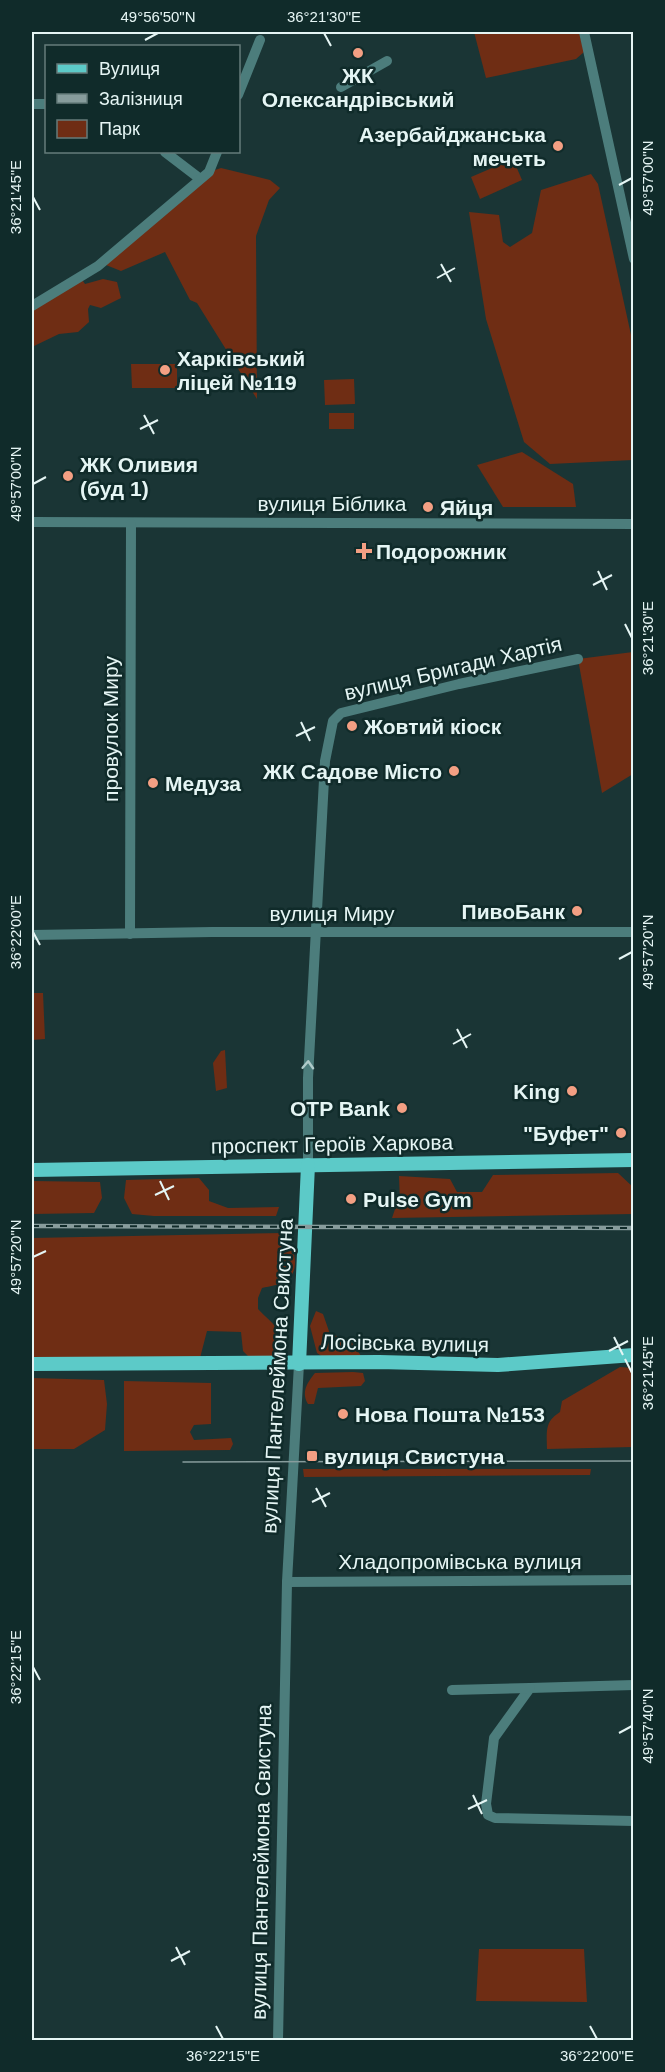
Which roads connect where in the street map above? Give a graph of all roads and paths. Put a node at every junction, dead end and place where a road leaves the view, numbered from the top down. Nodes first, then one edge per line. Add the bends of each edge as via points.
1 (584, 32) edge
2 (260, 40) dead end
3 (387, 62) dead end
4 (341, 87) dead end
5 (240, 91) edge
6 (166, 153) edge
7 (217, 153) edge
8 (199, 178) junction
9 (633, 259) edge
10 (32, 306) edge
11 (32, 522) edge
12 (131, 524) junction
13 (633, 524) edge
14 (578, 659) dead end
15 (337, 715) joint
16 (633, 932) edge
17 (315, 933) junction
18 (130, 934) junction
19 (32, 935) edge
20 (633, 1160) edge
21 (308, 1165) junction
22 (32, 1170) edge
23 (633, 1355) edge
24 (32, 1364) edge
25 (299, 1364) junction
26 (633, 1580) edge
27 (287, 1582) junction
28 (633, 1685) edge
29 (530, 1688) junction
30 (452, 1690) dead end
31 (633, 1821) edge
32 (278, 2040) edge

1 - 9 street
2 - 5 street
3 - 4 street
6 - 8 street
7 - 8 street via 209,172
8 - 10 street via 98,266
11 - 12 street, вулиця Біблика
12 - 13 street, вулиця Біблика
12 - 18 street, провулок Миру
14 - 15 street, вулиця Бригади Хартія
15 - 17 street, вулиця Пантелеймона Свистуна via 325,761
16 - 17 street, вулиця Миру
17 - 18 street, вулиця Миру
21 -> 17 street, вулиця Пантелеймона Свистуна
18 - 19 street, вулиця Миру
20 - 21 main road, проспект Героїв Харкова
21 - 22 main road, проспект Героїв Харкова
21 - 25 main road, вулиця Пантелеймона Свистуна
23 - 25 main road, Лосівська вулиця via 498,1365
24 - 25 main road, Лосівська вулиця
25 - 27 street, вулиця Пантелеймона Свистуна
26 - 27 street, Хладопромівська вулиця
27 - 32 street, вулиця Пантелеймона Свистуна
28 - 29 street
29 - 30 street
29 - 31 street via 494,1738 488,1815 502,1819

